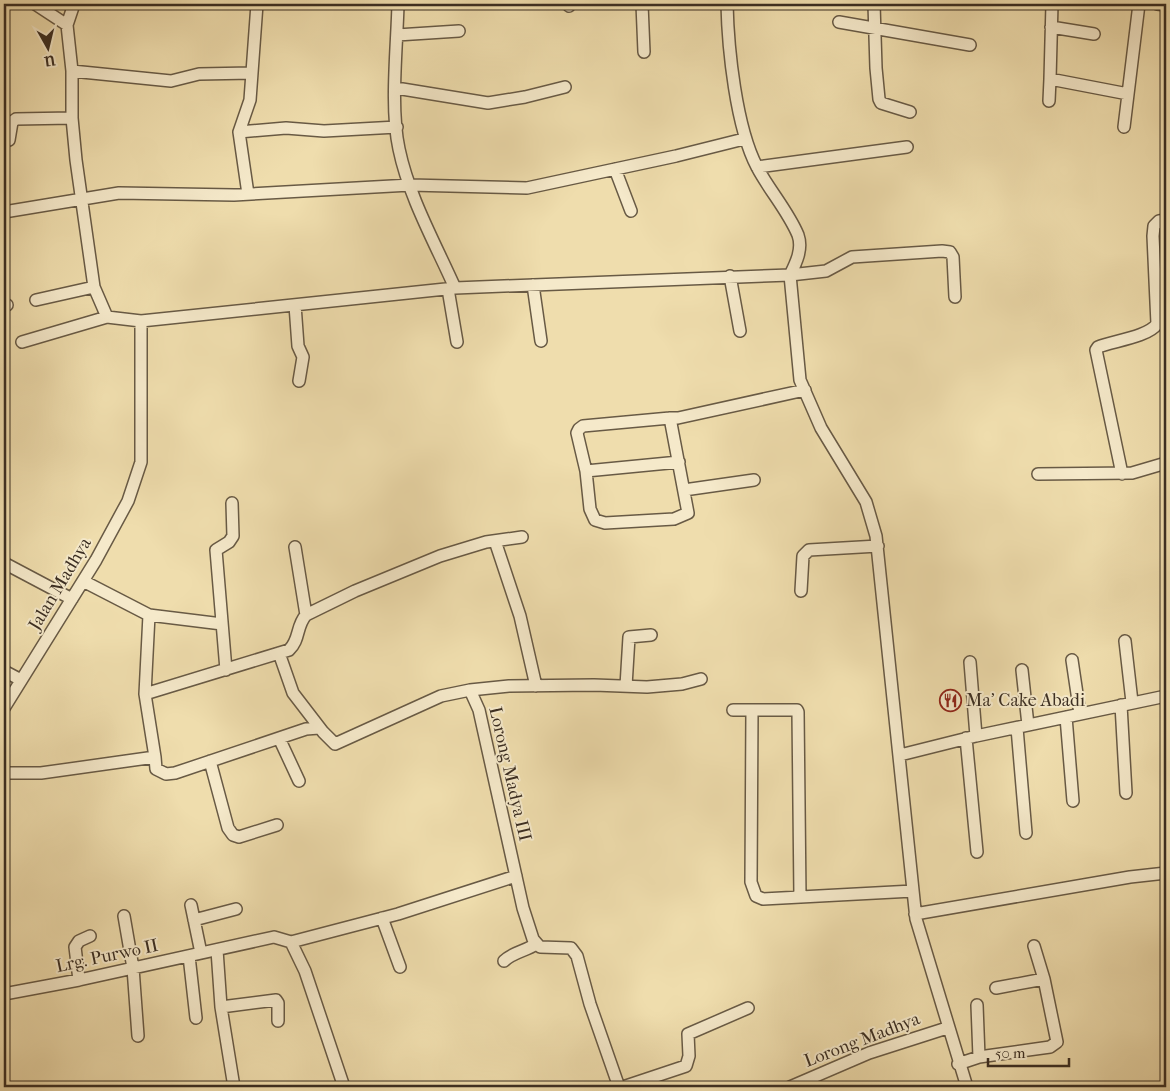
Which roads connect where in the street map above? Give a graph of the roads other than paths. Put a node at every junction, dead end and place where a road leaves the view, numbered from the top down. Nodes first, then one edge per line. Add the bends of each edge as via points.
1 (35, 4) edge
2 (74, 4) edge
3 (257, 4) edge
4 (398, 4) edge
5 (642, 4) edge
6 (727, 4) edge
7 (874, 4) edge
8 (1052, 4) edge
9 (1139, 4) edge
10 (1157, 4) edge
11 (1166, 5) edge
12 (838, 22) dead end
13 (67, 25) junction
14 (1052, 27) junction
15 (875, 28) junction
16 (459, 32) dead end
17 (1094, 34) dead end
18 (397, 35) junction
19 (970, 45) dead end
20 (644, 52) dead end
21 (72, 71) junction
22 (252, 73) junction
23 (1050, 80) junction
24 (566, 87) dead end
25 (396, 88) junction
26 (1126, 93) junction
27 (1049, 102) dead end
28 (910, 112) dead end
29 (72, 118) junction
30 (397, 127) junction
31 (1124, 127) dead end
32 (240, 132) junction
33 (744, 139) junction
34 (9, 140) dead end
35 (907, 148) dead end
36 (757, 167) junction
37 (615, 169) junction
38 (410, 185) junction
39 (248, 194) junction
40 (82, 200) junction
41 (631, 211) dead end
42 (4, 212) edge
43 (1166, 220) edge
44 (790, 275) junction
45 (730, 276) junction
46 (533, 285) junction
47 (94, 288) junction
48 (451, 288) junction
49 (955, 297) dead end
50 (36, 300) dead end
51 (295, 305) junction
52 (108, 317) junction
53 (141, 322) junction
54 (740, 331) dead end
55 (541, 341) dead end
56 (22, 342) dead end
57 (458, 342) dead end
58 (299, 381) dead end
59 (805, 390) junction
60 (670, 418) junction
61 (679, 462) junction
62 (1166, 463) edge
63 (586, 471) junction
64 (1038, 474) dead end
65 (1122, 474) junction
66 (754, 480) dead end
67 (684, 490) junction
68 (232, 503) dead end
69 (522, 537) dead end
70 (495, 541) junction
71 (878, 546) junction
72 (295, 547) dead end
73 (4, 563) edge
74 (83, 581) junction
75 (801, 591) dead end
76 (72, 600) junction
77 (149, 615) junction
78 (306, 615) junction
79 (222, 624) junction
80 (651, 635) dead end
81 (1125, 641) dead end
82 (279, 653) junction
83 (1072, 660) dead end
84 (970, 662) dead end
85 (226, 670) junction
86 (1022, 670) dead end
87 (4, 671) edge
88 (701, 679) dead end
89 (21, 680) junction
90 (536, 686) junction
91 (626, 686) junction
92 (470, 690) junction
93 (145, 694) junction
94 (1166, 696) edge
95 (1126, 704) junction
96 (4, 708) edge
97 (733, 710) dead end
98 (752, 710) junction
99 (1080, 714) junction
100 (1066, 717) junction
101 (1023, 727) junction
102 (320, 728) junction
103 (971, 737) junction
104 (279, 738) junction
105 (900, 755) junction
106 (155, 757) junction
107 (210, 761) junction
108 (4, 773) edge
109 (299, 780) dead end
110 (1126, 793) dead end
111 (1073, 802) dead end
112 (277, 825) dead end
113 (1026, 832) dead end
114 (977, 852) dead end
115 (1166, 873) edge
116 (516, 876) junction
117 (913, 891) junction
118 (800, 897) junction
119 (191, 905) dead end
120 (236, 909) dead end
121 (915, 914) junction
122 (124, 916) dead end
123 (382, 918) junction
124 (194, 920) junction
125 (90, 936) dead end
126 (290, 942) junction
127 (536, 944) junction
128 (1034, 946) dead end
129 (217, 950) junction
130 (201, 953) junction
131 (189, 956) junction
132 (504, 961) dead end
133 (400, 966) dead end
134 (133, 968) junction
135 (1044, 979) junction
136 (79, 980) junction
137 (996, 988) dead end
138 (4, 994) edge
139 (977, 1005) dead end
140 (221, 1007) junction
141 (748, 1008) dead end
142 (196, 1018) dead end
143 (278, 1021) dead end
144 (947, 1028) junction
145 (138, 1036) dead end
146 (979, 1057) junction
147 (958, 1064) junction
148 (234, 1087) edge
149 (344, 1087) edge
150 (621, 1087) edge
151 (790, 1087) edge
152 (966, 1087) edge

1 - 13 street
2 - 13 street
3 - 22 street
4 - 18 street
5 - 20 street
6 - 33 street via 727,27
7 - 15 street
8 - 14 street
9 - 26 street
10 - 11 street
12 - 15 street
13 - 21 street
14 - 17 street
14 - 23 street
15 - 19 street
15 - 28 street via 879,99 881,103
16 - 18 street
18 - 25 street
21 - 22 street via 171,81 199,74
21 - 29 street
22 - 32 street via 250,100
23 - 26 street
23 - 27 street
24 - 25 street via 488,103
25 - 30 street
26 - 31 street
29 - 34 street via 16,119 12,122
29 - 40 street
30 - 32 street via 324,132 286,128
30 - 38 street via 399,149
32 - 39 street
33 - 36 street
33 - 37 street
35 - 36 street
36 - 44 street via 798,236 797,261
37 - 38 street via 527,188
37 - 41 street
38 - 39 street
38 - 48 street
39 - 40 street via 119,193
40 - 42 street
40 - 47 street
43 - 65 street via 1154,226 1152,236 1157,324 1149,332 1105,344 1096,350
44 - 45 street
44 - 49 street via 826,271 852,257 942,250 950,252 953,257
44 - 59 street via 800,380
45 - 46 street
45 - 54 street
46 - 48 street
46 - 55 street
47 - 50 street
47 - 52 street
48 - 51 street
48 - 57 street
51 - 53 street
51 - 58 street via 298,346 303,357
52 - 53 street
52 - 56 street
53 - 74 street, Jalan Madhya via 139,467 128,501
59 - 60 street
59 - 71 street via 821,428 866,502
60 - 61 street
60 - 63 street via 579,428 577,433
61 - 63 street
61 - 67 street
62 - 65 street
63 - 67 street via 590,509 595,520 605,523 685,516 688,510
64 - 65 street
66 - 67 street
68 - 79 street via 233,536 216,550
69 - 70 street
70 - 78 street via 416,565
70 - 90 street via 520,616
71 - 75 street via 808,550 803,556
71 - 105 street
72 - 78 street
73 - 76 street
74 - 76 street, Jalan Madhya
74 - 77 street
76 - 89 street, Jalan Madhya
77 - 79 street
77 - 93 street
78 - 82 street via 299,626 296,643
79 - 85 street
80 - 91 street via 629,637
81 - 95 street
82 - 85 street
82 - 102 street via 292,694
83 - 99 street
84 - 103 street
85 - 93 street
86 - 101 street
87 - 89 street
88 - 91 street via 682,684
89 - 96 street, Jalan Madhya
90 - 91 street
90 - 92 street
92 - 102 street, Lorong Madya III via 441,696 335,744
92 - 116 street, Lorong Madya III via 479,710
93 - 106 street
94 - 95 street
95 - 99 street
95 - 110 street
97 - 98 street
98 - 118 street via 753,892 763,899
98 - 118 street via 798,712
99 - 100 street
100 - 101 street
100 - 111 street
101 - 103 street
101 - 113 street
102 - 104 street
103 - 105 street
103 - 114 street
104 - 107 street
104 - 109 street
105 - 117 street
106 - 107 street via 156,769 166,774
106 - 108 street via 41,773
107 - 112 street via 228,828 233,835
115 - 121 street
116 - 123 street
116 - 127 street, Lorong Madya III
117 - 118 street
117 - 121 street
119 - 124 street
120 - 124 street
121 - 144 street
122 - 134 street
123 - 126 street
123 - 133 street
124 - 130 street
125 - 136 street via 75,947
126 - 129 street, Lrg. Purwo II via 274,937
126 - 149 street via 306,971
127 - 132 street
127 - 150 street via 540,947 571,948 577,956 590,1004
128 - 135 street
129 - 130 street, Lrg. Purwo II
129 - 140 street
130 - 131 street, Lrg. Purwo II
131 - 134 street, Lrg. Purwo II
131 - 142 street
134 - 136 street, Lrg. Purwo II
134 - 145 street
135 - 137 street
135 - 146 street via 1058,1038 1055,1045
136 - 138 street, Lrg. Purwo II
139 - 146 street
140 - 143 street via 276,1000
140 - 148 street
141 - 150 street via 688,1034 686,1066
144 - 147 street
144 - 151 street, Lorong Madhya via 869,1053
146 - 147 street
147 - 152 street

